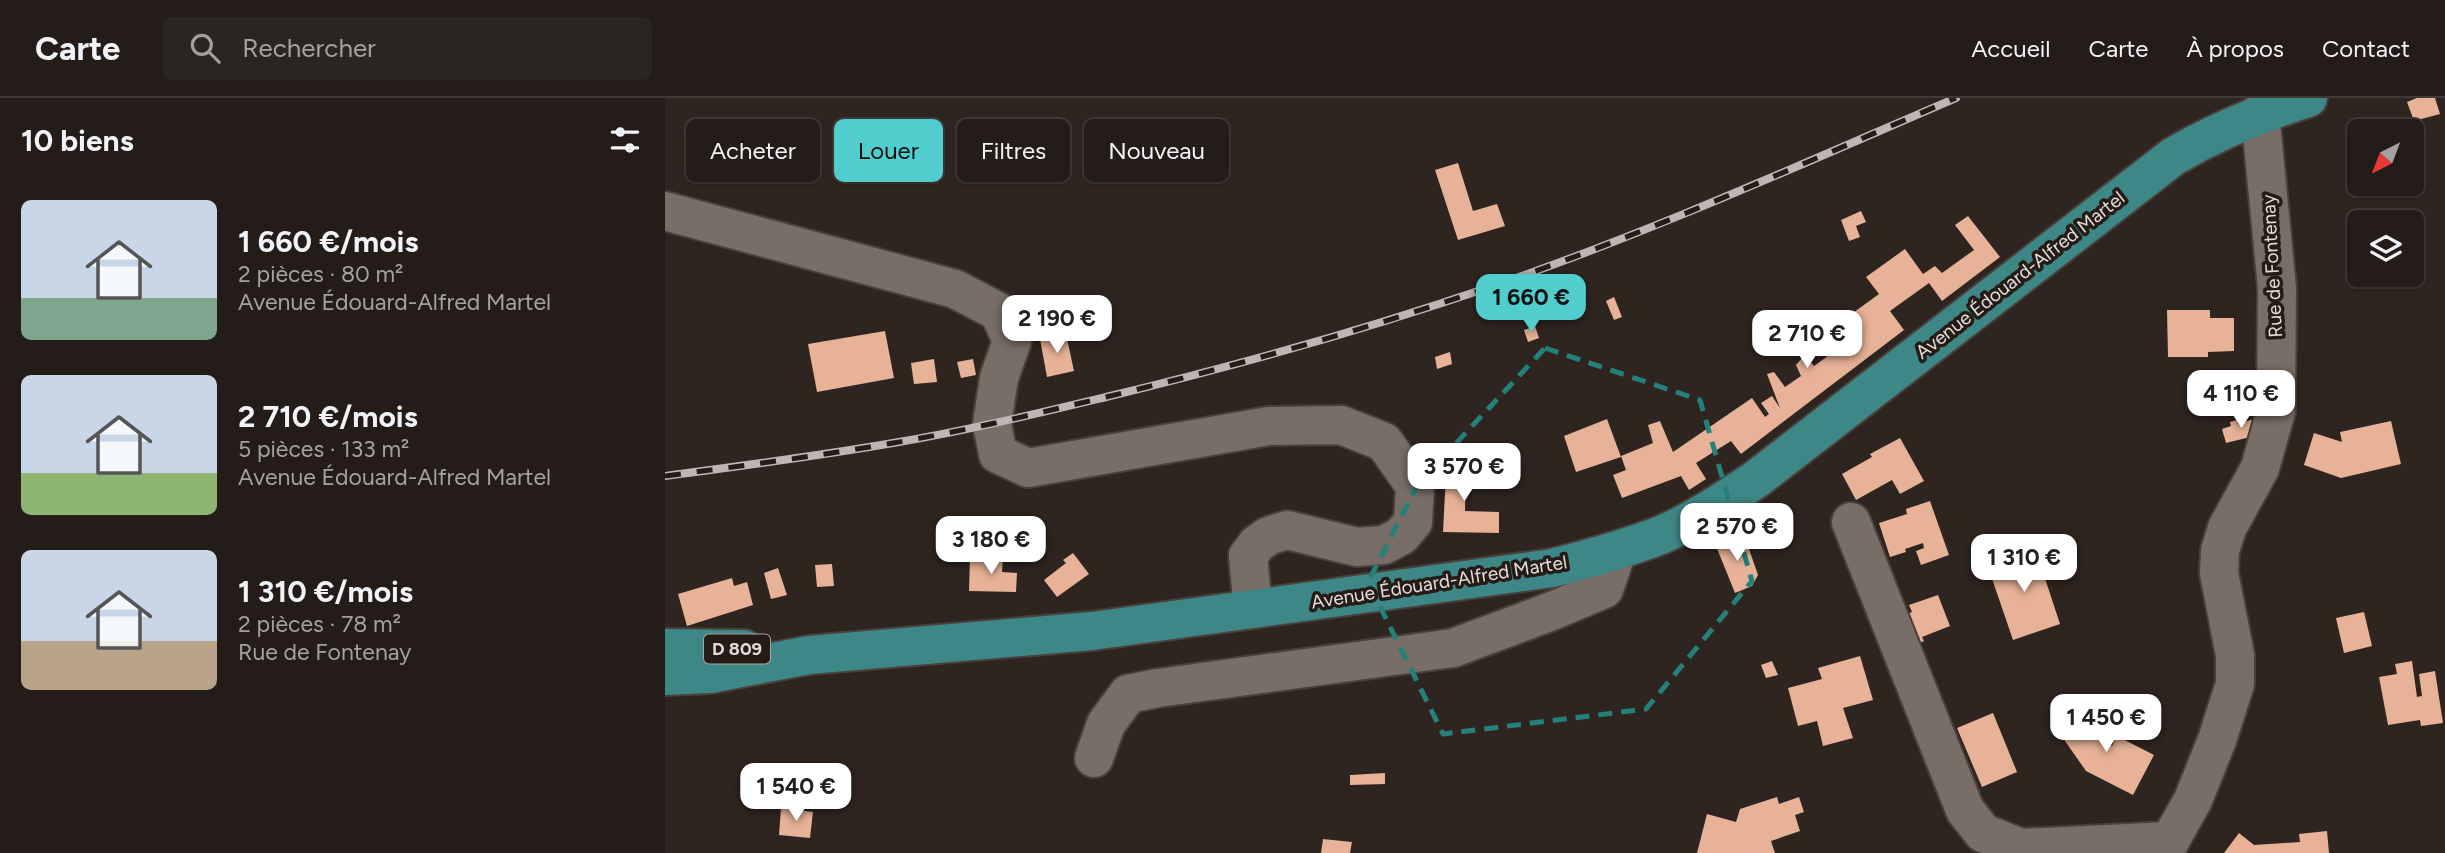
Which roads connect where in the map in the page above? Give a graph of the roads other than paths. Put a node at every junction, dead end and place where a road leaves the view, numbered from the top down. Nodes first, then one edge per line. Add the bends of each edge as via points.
1 (2308, 98) edge
2 (2260, 113) junction
3 (665, 211) edge
4 (1851, 522) dead end
5 (1617, 551) junction
6 (1252, 609) junction
7 (665, 648) edge
8 (809, 654) junction
9 (665, 676) edge
10 (1094, 758) dead end
11 (2167, 847) edge

1 - 2 main road, Avenue Édouard-Alfred Martel / D 809
2 - 5 main road, Avenue Édouard-Alfred Martel / D 809 via 2174,156 1755,480 1663,534
2 - 11 street, Rue de Fontenay via 2277,288 2276,411 2260,468 2227,528 2220,551 2235,684 2193,800
3 - 6 street via 955,289 999,312 1012,341 999,377 992,424 998,454 1028,468 1269,426 1341,425 1384,442 1415,486 1413,522 1401,536 1384,545 1357,547 1287,530 1268,536 1248,556
4 - 11 street via 1965,810 1983,833 2021,848
5 - 6 main road, Avenue Édouard-Alfred Martel / D 809 via 1538,570
5 - 10 street via 1604,589 1453,648 1129,694 1106,724
6 - 8 main road, Avenue Édouard-Alfred Martel / D 809 via 1092,631
7 - 8 main road, D 809
8 - 9 main road, D 809 via 710,674

